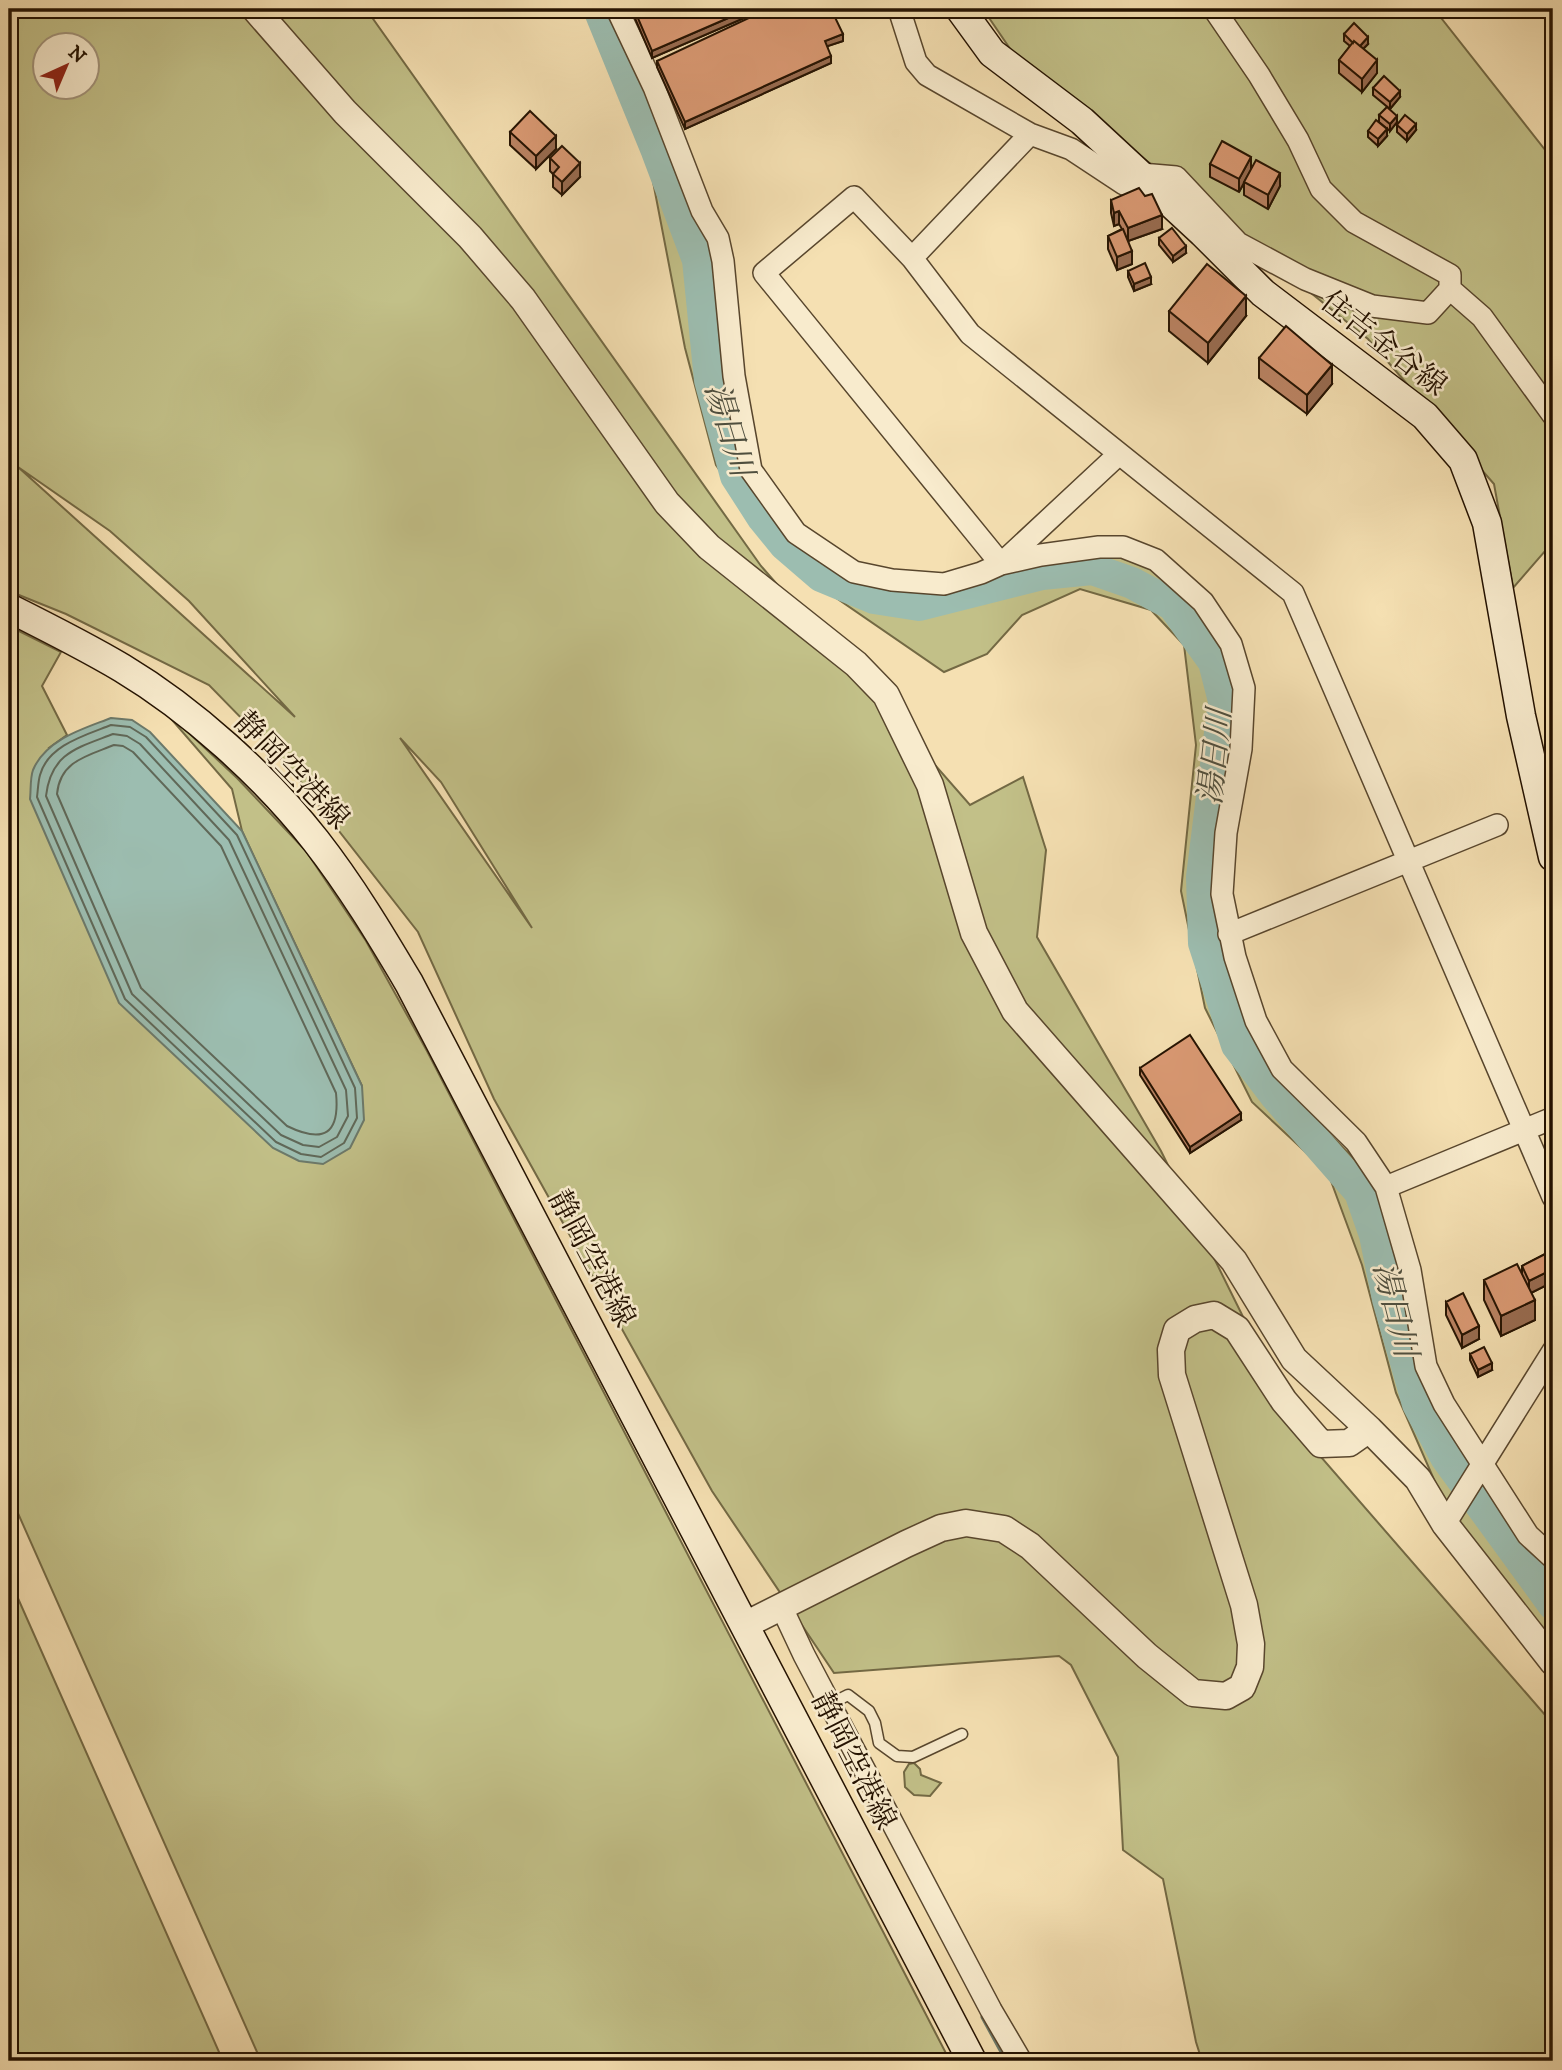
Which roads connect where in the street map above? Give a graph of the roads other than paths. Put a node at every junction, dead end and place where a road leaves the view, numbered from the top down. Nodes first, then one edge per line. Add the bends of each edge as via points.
1 (255, 9) edge
2 (617, 9) edge
3 (899, 9) edge
4 (960, 9) edge
5 (1214, 9) edge
6 (1030, 134) junction
7 (1141, 174) junction
8 (912, 258) junction
9 (1450, 289) junction
10 (1553, 415) edge
11 (1119, 454) junction
12 (1001, 564) junction
13 (9, 608) edge
14 (1497, 824) dead end
15 (1553, 857) edge
16 (1409, 861) junction
17 (1229, 934) junction
18 (1553, 1118) edge
19 (1525, 1130) junction
20 (1386, 1187) junction
21 (1553, 1197) edge
22 (1553, 1351) edge
23 (1369, 1429) junction
24 (1482, 1464) junction
25 (1445, 1524) junction
26 (1553, 1558) edge
27 (781, 1606) junction
28 (745, 1625) junction
29 (1553, 1662) edge
30 (830, 1704) junction
31 (962, 1734) dead end
32 (972, 2061) edge
33 (1021, 2061) edge

1 - 23 street via 345,113 470,237 523,299 667,503 709,547 856,664 886,695 930,785 974,933 1015,1011 1234,1261 1294,1359
2 - 12 street via 702,211 718,238 734,376 751,470 796,533 854,572 944,584
3 - 6 street via 916,62 927,75
4 - 7 main road, 住吉金谷線 via 992,53 1082,121
5 - 9 street via 1259,75 1321,189 1354,222 1450,275
6 - 7 street via 1070,149 1124,184
6 - 8 street
7 - 9 street via 1176,177 1238,243 1371,306 1427,313
7 - 15 main road, 住吉金谷線 via 1263,293 1425,416 1463,460 1487,523 1521,716
8 - 11 street via 970,334
8 - 12 street via 854,197 764,273
9 - 10 street via 1482,317
11 - 12 street
11 - 16 street via 1293,593
12 - 17 street via 1123,547 1156,560 1203,602 1231,644 1244,688 1222,894
13 - 28 main road, 静岡空港線 via 124,669 192,717 283,802 365,909 410,983
14 - 16 street
16 - 17 street
16 - 19 street
17 - 20 street via 1256,1021 1282,1069 1356,1142
18 - 19 street
19 - 20 street
19 - 21 street
20 - 24 street via 1410,1270 1426,1366
22 - 24 street
23 - 25 street via 1418,1479
23 - 27 street via 1349,1443 1321,1444 1284,1401 1237,1329 1214,1315 1177,1330 1171,1350 1172,1375 1244,1605 1251,1644 1250,1667 1242,1687 1226,1696 1194,1693 1176,1681 1030,1546 1003,1529 966,1522 941,1528
24 - 25 street
24 - 26 street via 1528,1535
25 - 29 street
27 - 28 street
27 - 30 street
28 - 32 main road, 静岡空港線
30 - 31 lane via 848,1695 855,1699 873,1717 879,1743 904,1758
30 - 33 street

